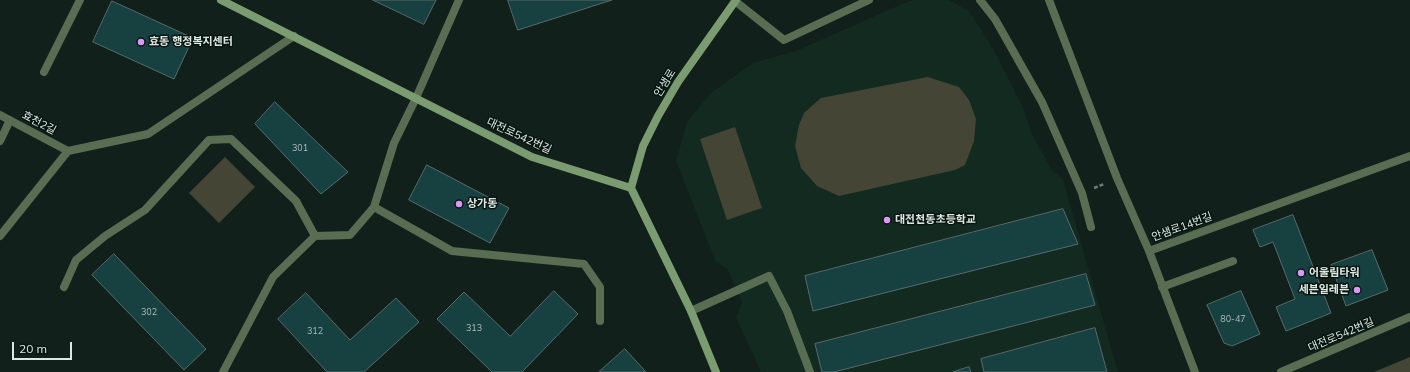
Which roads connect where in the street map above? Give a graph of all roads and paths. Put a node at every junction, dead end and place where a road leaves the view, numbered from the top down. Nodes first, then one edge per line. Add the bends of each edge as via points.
1 (80, 0) edge
2 (221, 0) edge
3 (459, 0) edge
4 (736, 0) edge
5 (869, 0) edge
6 (980, 0) edge
7 (1049, 0) edge
8 (294, 36) junction
9 (44, 72) dead end
10 (416, 98) junction
11 (0, 115) edge
12 (10, 120) junction
13 (0, 141) edge
14 (68, 151) junction
15 (1410, 156) edge
16 (631, 188) junction
17 (374, 207) junction
18 (1091, 227) dead end
19 (0, 236) edge
20 (315, 236) junction
21 (1149, 251) junction
22 (1233, 261) dead end
23 (64, 287) dead end
24 (1162, 287) junction
25 (691, 311) junction
26 (1410, 317) edge
27 (600, 321) dead end
28 (223, 372) edge
29 (716, 372) edge
30 (810, 372) edge
31 (1195, 372) edge
32 (1281, 372) edge

1 - 9 street
2 - 8 main road, 대전로542번길
3 - 10 street
4 - 5 street via 784,40
4 - 16 main road, 안샘로 via 678,82 658,116 643,146
6 - 18 street via 995,19 1042,102 1082,193
7 - 21 street, 안샘로14번길 via 1117,178
8 - 10 main road, 대전로542번길
8 - 14 street via 148,134
10 - 16 main road, 대전로542번길 via 532,157
10 - 17 street via 394,143
11 - 12 street, 효천2길
12 - 13 street
12 - 14 street, 효천2길
14 - 19 street
15 - 21 street, 안샘로14번길
16 - 25 main road
17 - 20 street via 350,235
17 - 27 street via 452,251 584,264 600,287
20 - 23 street via 296,200 231,139 209,140 145,210 105,236 76,260
20 - 28 street via 273,278
21 - 24 street
22 - 24 street
24 - 31 street
25 - 29 main road
25 - 30 street via 769,276 787,310
26 - 32 street, 대전로542번길

